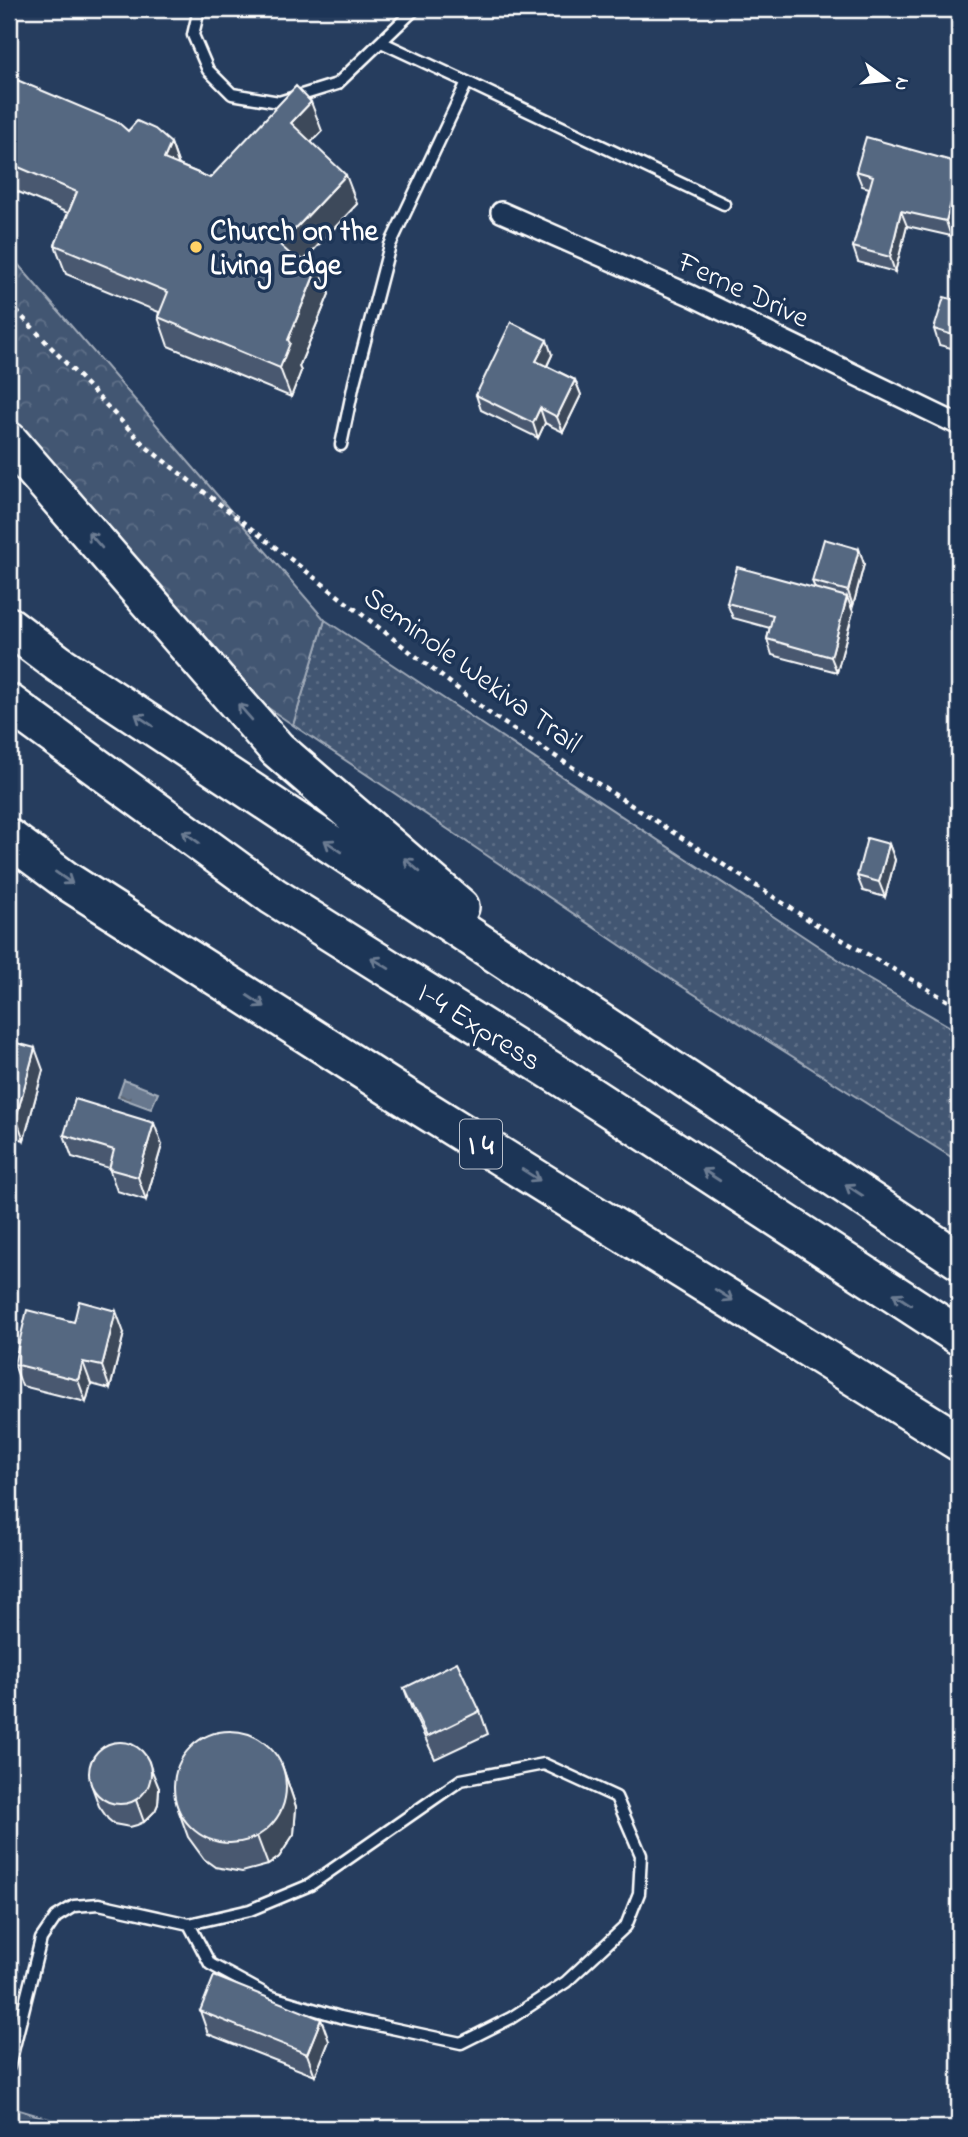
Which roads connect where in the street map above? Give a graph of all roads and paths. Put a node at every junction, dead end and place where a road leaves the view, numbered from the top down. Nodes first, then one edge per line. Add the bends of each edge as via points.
1 (199, 9) edge
2 (415, 9) edge
3 (404, 14) edge
4 (381, 42) junction
5 (467, 82) junction
6 (724, 204) dead end
7 (501, 212) dead end
8 (9, 303) edge
9 (959, 425) edge
10 (9, 441) edge
11 (341, 445) dead end
12 (9, 626) edge
13 (9, 704) edge
14 (9, 838) edge
15 (959, 1007) edge
16 (758, 1127) junction
17 (959, 1260) edge
18 (959, 1336) edge
19 (959, 1442) edge
20 (189, 1924) junction
21 (9, 2067) edge

1 - 4 lane via 193,35 208,70 232,94 279,102 337,84
2 - 3 lane
3 - 4 lane
4 - 5 lane
5 - 6 lane
5 - 11 lane via 390,246
7 - 9 street, Ferne Drive via 690,295
8 - 15 path, Seminole Wekiva Trail via 146,447 493,716 820,927
16 -> 10 highway via 702,1067 470,915 277,749
16 -> 12 highway via 71,672
18 -> 13 highway, I-4 Express via 273,896
14 -> 19 highway, I 4 via 67,881 394,1090
17 -> 16 highway
20 - 20 lane via 210,1964 269,1996 340,2017 461,2043 566,1982 626,1926 639,1894 641,1855 616,1797 544,1764 461,1780 310,1885 250,1910
20 - 21 lane via 99,1904 74,1906 56,1917 41,1939

